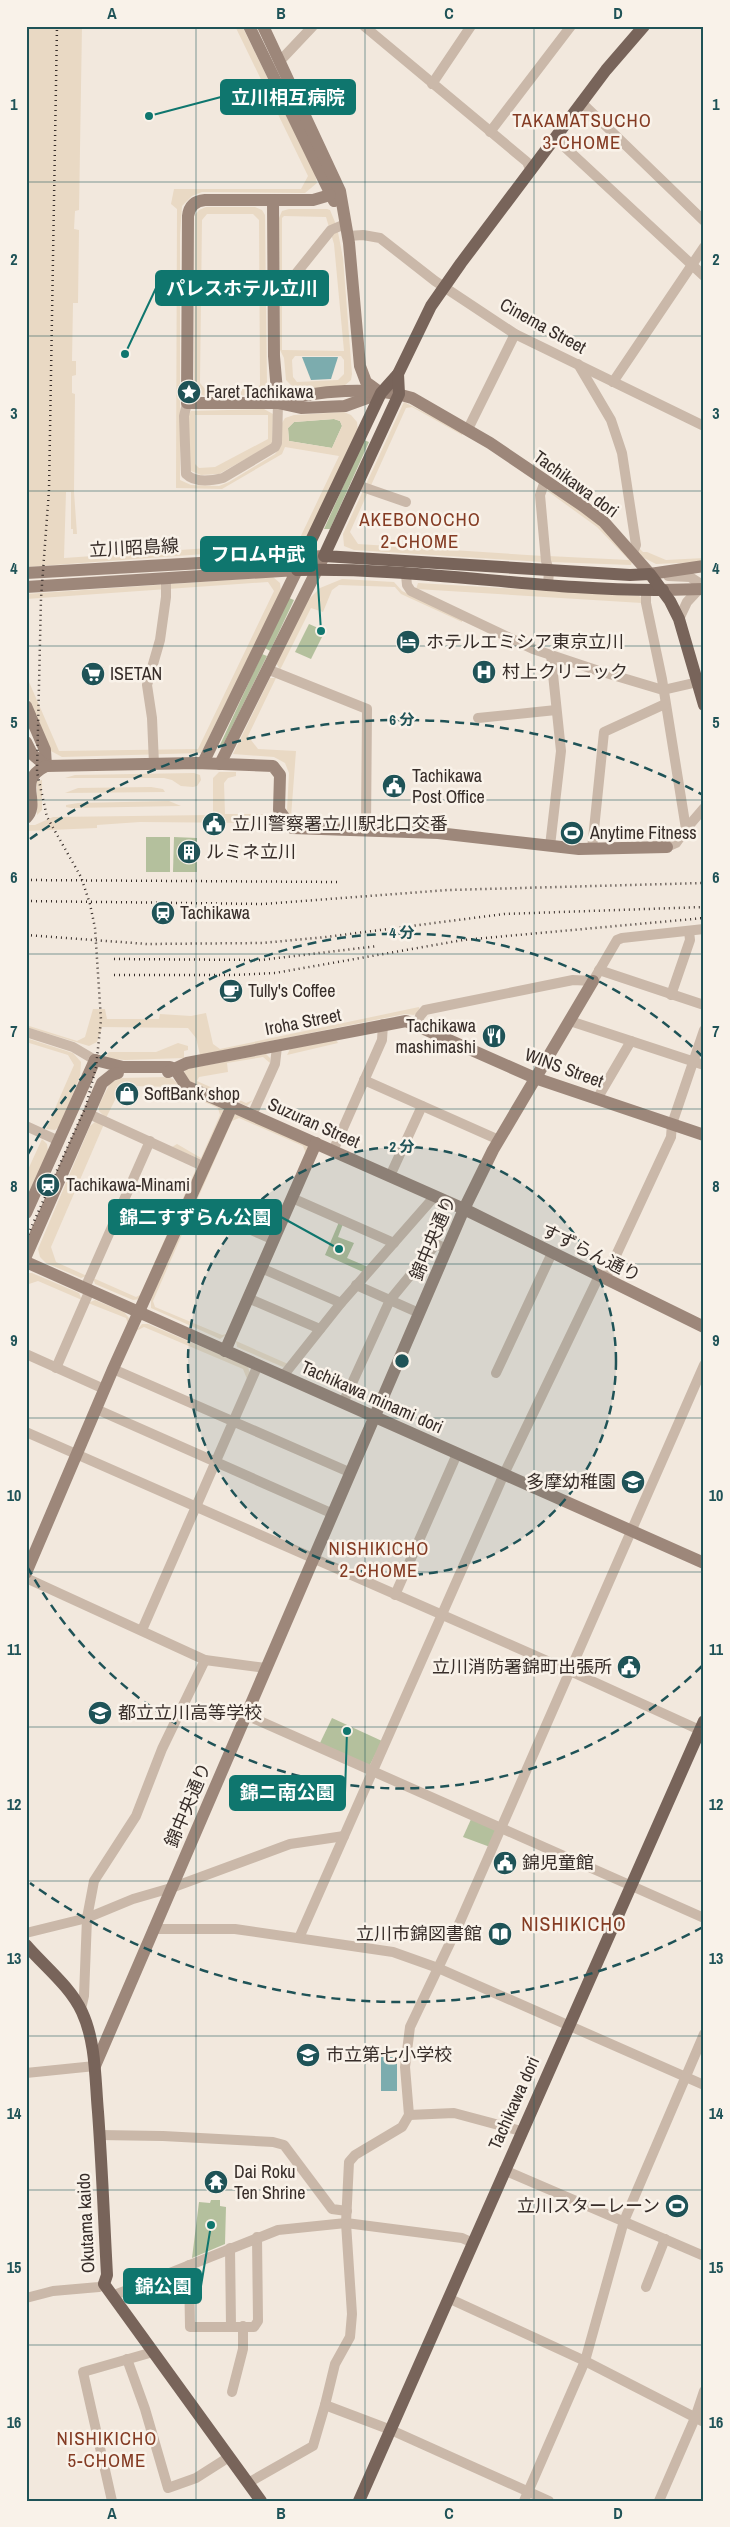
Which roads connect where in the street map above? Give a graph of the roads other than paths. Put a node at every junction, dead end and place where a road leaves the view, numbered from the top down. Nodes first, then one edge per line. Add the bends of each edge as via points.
1 (249, 26) edge
2 (263, 26) edge
3 (313, 26) edge
4 (364, 26) edge
5 (571, 26) edge
6 (644, 26) edge
7 (467, 28) edge
8 (279, 62) junction
9 (432, 84) junction
10 (581, 102) junction
11 (490, 132) junction
12 (555, 138) junction
13 (324, 168) junction
14 (531, 171) junction
15 (336, 193) junction
16 (273, 200) junction
17 (704, 220) edge
18 (345, 225) junction
19 (704, 247) edge
20 (690, 265) junction
21 (704, 276) edge
22 (445, 286) junction
23 (273, 291) junction
24 (516, 334) junction
25 (578, 364) junction
26 (398, 374) junction
27 (613, 382) junction
28 (381, 393) junction
29 (399, 394) junction
30 (187, 403) junction
31 (278, 403) junction
32 (704, 426) edge
33 (468, 429) junction
34 (545, 481) junction
35 (357, 485) junction
36 (406, 502) dead end
37 (632, 552) junction
38 (305, 556) junction
39 (324, 556) junction
40 (704, 566) edge
41 (297, 570) junction
42 (317, 570) junction
43 (549, 570) junction
44 (26, 573) edge
45 (650, 574) junction
46 (406, 575) junction
47 (166, 578) junction
48 (548, 585) junction
49 (26, 587) edge
50 (702, 588) edge
51 (646, 590) junction
52 (663, 590) junction
53 (679, 619) junction
54 (551, 655) junction
55 (267, 669) junction
56 (698, 682) junction
57 (664, 690) junction
58 (703, 701) edge
59 (665, 704) junction
60 (26, 706) edge
61 (556, 710) junction
62 (478, 718) dead end
63 (26, 742) edge
64 (202, 763) junction
65 (154, 764) junction
66 (220, 764) junction
67 (46, 766) junction
68 (704, 808) edge
69 (26, 818) edge
70 (366, 829) junction
71 (686, 829) junction
72 (550, 846) junction
73 (667, 847) joint
74 (592, 849) junction
75 (704, 929) edge
76 (690, 931) junction
77 (596, 976) junction
78 (671, 995) junction
79 (704, 1005) edge
80 (570, 1021) junction
81 (383, 1024) junction
82 (416, 1025) junction
83 (704, 1030) edge
84 (26, 1032) edge
85 (631, 1041) junction
86 (277, 1047) junction
87 (95, 1060) junction
88 (693, 1062) junction
89 (704, 1065) edge
90 (175, 1070) junction
91 (118, 1073) junction
92 (535, 1078) junction
93 (364, 1080) junction
94 (597, 1099) junction
95 (232, 1106) junction
96 (422, 1106) junction
97 (89, 1114) junction
98 (252, 1115) junction
99 (672, 1124) junction
100 (26, 1126) edge
101 (704, 1134) edge
102 (498, 1140) junction
103 (59, 1141) junction
104 (150, 1141) junction
105 (316, 1143) junction
106 (333, 1151) junction
107 (205, 1167) junction
108 (390, 1176) junction
109 (30, 1196) edge
110 (435, 1196) junction
111 (292, 1198) junction
112 (189, 1203) junction
113 (464, 1209) junction
114 (26, 1214) edge
115 (274, 1240) junction
116 (394, 1243) junction
117 (447, 1249) junction
118 (552, 1253) junction
119 (26, 1256) edge
120 (26, 1262) edge
121 (261, 1268) junction
122 (602, 1278) junction
123 (356, 1285) junction
124 (87, 1289) junction
125 (248, 1298) junction
126 (390, 1300) junction
127 (341, 1303) junction
128 (140, 1312) junction
129 (419, 1313) junction
130 (704, 1326) edge
131 (320, 1329) junction
132 (225, 1350) junction
133 (26, 1354) edge
134 (258, 1365) junction
135 (704, 1365) edge
136 (56, 1368) junction
137 (113, 1369) junction
138 (496, 1373) dead end
139 (283, 1376) junction
140 (104, 1389) junction
141 (343, 1404) junction
142 (96, 1409) junction
143 (373, 1417) junction
144 (234, 1421) junction
145 (26, 1432) edge
146 (77, 1454) junction
147 (457, 1454) junction
148 (216, 1463) junction
149 (350, 1472) junction
150 (504, 1474) junction
151 (196, 1507) junction
152 (331, 1513) junction
153 (631, 1530) junction
154 (312, 1558) junction
155 (704, 1563) edge
156 (26, 1573) edge
157 (26, 1578) edge
158 (395, 1595) junction
159 (441, 1616) junction
160 (142, 1630) junction
161 (205, 1660) junction
162 (266, 1668) junction
163 (570, 1671) junction
164 (246, 1715) junction
165 (702, 1728) edge
166 (373, 1772) junction
167 (500, 1828) junction
168 (344, 1836) junction
169 (630, 1886) junction
170 (171, 1888) junction
171 (87, 1918) junction
172 (704, 1918) edge
173 (153, 1929) junction
174 (26, 1933) edge
175 (299, 1938) junction
176 (26, 1944) edge
177 (438, 1968) junction
178 (81, 2009) junction
179 (568, 2026) junction
180 (704, 2034) edge
181 (94, 2066) junction
182 (26, 2073) edge
183 (687, 2078) junction
184 (704, 2085) edge
185 (409, 2116) junction
186 (521, 2131) junction
187 (100, 2136) junction
188 (504, 2170) junction
189 (347, 2211) junction
190 (624, 2222) junction
191 (346, 2223) junction
192 (257, 2237) junction
193 (665, 2239) junction
194 (473, 2243) junction
195 (230, 2248) junction
196 (704, 2256) edge
197 (189, 2265) junction
198 (104, 2284) junction
199 (646, 2286) dead end
200 (112, 2296) junction
201 (26, 2298) edge
202 (448, 2298) junction
203 (231, 2326) junction
204 (243, 2326) junction
205 (153, 2352) junction
206 (127, 2360) junction
207 (586, 2361) junction
208 (704, 2391) edge
209 (232, 2392) dead end
210 (325, 2404) junction
211 (700, 2420) edge
212 (391, 2430) junction
213 (229, 2457) junction
214 (248, 2483) junction
215 (526, 2496) edge
216 (112, 2501) edge
217 (261, 2501) edge
218 (359, 2501) edge
219 (549, 2501) edge
220 (659, 2501) edge

1 - 13 street
2 - 8 street
3 - 8 street
4 - 9 street
5 - 11 street
6 - 10 main road
7 - 9 street
8 - 13 street
9 - 11 street
10 - 12 main road
10 - 17 street
11 - 14 street via 527,162
12 - 14 main road
12 - 20 street
13 - 15 street
14 - 22 main road
15 - 16 street via 313,200
15 - 18 street
16 - 23 street
16 - 30 street via 205,200 196,202 189,211
18 - 22 street, Cinema Street via 380,238
18 - 23 street via 331,230 282,291
18 - 28 street via 360,366 366,382
19 - 20 street
20 - 21 street
20 - 27 street
22 - 24 street, Cinema Street
22 - 26 main road via 431,306
23 - 31 street
24 - 25 street, Cinema Street
24 - 33 street
25 - 27 street, Cinema Street
25 - 37 street via 610,420 622,453 636,545
26 - 28 main road
26 - 29 main road
27 - 32 street, Cinema Street
28 - 29 street, Tachikawa dori
28 - 31 street, Tachikawa dori via 301,395
28 - 38 main road
29 - 33 street, Tachikawa dori
29 - 35 main road
30 - 31 street, Tachikawa dori
30 - 31 street via 184,416 186,474 195,480 215,480 275,447
33 - 34 street, Tachikawa dori
34 - 37 street, Tachikawa dori via 604,522
34 - 43 street via 540,496
35 - 36 street
35 - 39 main road
37 - 45 street, Tachikawa dori
38 - 39 street, 立川昭島線
38 - 41 main road
38 - 44 street, 立川昭島線
39 - 42 street
39 - 43 main road
40 - 45 street
41 - 42 main road
41 - 47 street, 立川昭島線
41 - 64 street
42 - 46 main road
42 - 55 street
43 - 45 main road
43 - 48 street
45 - 50 street via 690,578
45 - 52 main road, Tachikawa dori
46 - 48 main road
46 - 54 street via 411,591
47 - 49 street, 立川昭島線
47 - 65 street via 160,640 147,685
48 - 51 main road
50 - 52 street
50 - 53 street via 687,602
51 - 52 main road
51 - 57 street
52 - 53 main road, Tachikawa dori
53 - 56 main road, Tachikawa dori
54 - 57 street
54 - 61 street
55 - 66 street
55 - 70 street via 367,709
56 - 57 street
56 - 58 main road, Tachikawa dori
57 - 59 street
59 - 71 street
59 - 74 street via 604,732
60 - 67 street via 45,750
61 - 62 street
61 - 72 street via 561,767
63 - 67 street via 32,754
64 - 65 street
64 - 66 street
65 - 67 street
66 - 70 street via 277,768 280,778 279,810 292,828
67 - 69 street via 33,774 30,780 30,811
68 - 71 street
70 - 72 street via 438,833
71 - 73 street via 676,843
72 - 74 street
73 - 74 street
75 - 76 street
76 - 77 street via 617,940
76 - 78 street via 690,940
77 - 78 street
77 - 80 street, 錦中央通り
77 - 82 street via 425,1010
78 - 79 street
80 - 85 street
80 - 92 street, 錦中央通り
81 - 82 street, Iroha Street via 399,1020
81 - 86 street, Iroha Street
81 - 93 street via 382,1040
82 - 92 street, WINS Street
83 - 88 street
84 - 87 street via 73,1047
85 - 88 street
85 - 94 street
86 - 90 street, Iroha Street via 187,1062
86 - 98 street via 275,1064
87 - 90 street via 117,1066 170,1067
87 - 91 street via 102,1067
87 - 103 street
88 - 89 street
88 - 99 street
90 - 91 street
90 - 95 street via 186,1086
91 - 97 street via 102,1083
92 - 94 street, WINS Street
92 - 102 street, 錦中央通り
93 - 96 street
93 - 106 street
94 - 99 street, WINS Street
95 - 98 street, Suzuran Street
95 - 107 street
96 - 102 street
96 - 108 street
97 - 104 street
97 - 119 street
98 - 105 street, Suzuran Street
99 - 101 street, WINS Street
99 - 122 street via 670,1137
100 - 103 street
102 - 113 street, 錦中央通り
103 - 109 street
104 - 107 street
104 - 124 street
105 - 106 street, Suzuran Street
105 - 111 street
106 - 108 street, Suzuran Street
107 - 112 street
108 - 110 street, Suzuran Street
109 - 114 street
110 - 113 street, Suzuran Street
110 - 116 street
111 - 115 street
111 - 116 street
112 - 115 street
112 - 128 street
113 - 117 street, 錦中央通り
113 - 118 street, すずらん通り
115 - 121 street
116 - 123 street
117 - 126 street via 436,1244
117 - 129 street, 錦中央通り
118 - 122 street, すずらん通り
118 - 138 street
120 - 124 street, Tachikawa minami dori
121 - 125 street
121 - 127 street
122 - 130 street, すずらん通り
122 - 150 street
123 - 126 street
123 - 127 street
124 - 128 street, Tachikawa minami dori
124 - 136 street
125 - 131 street
125 - 132 street
126 - 129 street
126 - 141 street
127 - 131 street
128 - 132 street, Tachikawa minami dori
128 - 137 street
129 - 143 street, 錦中央通り
131 - 139 street
132 - 134 street, Tachikawa minami dori
133 - 136 street
134 - 139 street, Tachikawa minami dori
134 - 144 street
135 - 153 street
136 - 140 street
137 - 140 street
137 - 144 street
139 - 141 street, Tachikawa minami dori
140 - 142 street
141 - 143 street, Tachikawa minami dori
142 - 146 street
142 - 148 street
143 - 147 street, Tachikawa minami dori
143 - 149 street, 錦中央通り
144 - 148 street
144 - 149 street
145 - 146 street
146 - 151 street
146 - 156 street
147 - 150 street, Tachikawa minami dori
147 - 158 street
148 - 151 street
148 - 152 street
149 - 152 street, 錦中央通り
150 - 153 street, Tachikawa minami dori
150 - 159 street
151 - 154 street
151 - 160 street
152 - 154 street, 錦中央通り
153 - 155 street, Tachikawa minami dori
153 - 163 street
154 - 158 street
154 - 162 street, 錦中央通り
157 - 160 street
158 - 159 street
159 - 163 street
159 - 166 street
160 - 161 street
161 - 162 street
161 - 171 street via 162,1749 136,1816 94,1881
162 - 164 street, 錦中央通り
163 - 165 street
163 - 167 street
164 - 166 street
164 - 170 street, 錦中央通り
165 - 169 main road, Tachikawa dori
166 - 167 street
166 - 168 street
167 - 169 street
167 - 177 street
168 - 170 street via 290,1844
168 - 175 street
169 - 172 street
169 - 179 main road, Tachikawa dori
170 - 171 street
170 - 173 street, 錦中央通り
171 - 174 street
171 - 178 street
173 - 175 street via 235,1929
173 - 181 street, 錦中央通り
175 - 177 street via 393,1952
176 - 178 main road, Okutama kaido
177 - 179 street
177 - 185 street via 410,2027 405,2067
178 - 181 main road, Okutama kaido via 89,2031
179 - 183 street
179 - 186 main road, Tachikawa dori
180 - 183 street
181 - 182 street
181 - 187 main road, Okutama kaido
183 - 184 street
183 - 190 street
185 - 186 street via 454,2113
185 - 189 street via 402,2127 355,2155 349,2162
186 - 188 main road, Tachikawa dori
187 - 189 street via 163,2136 284,2145 332,2209
187 - 198 main road, Okutama kaido via 107,2275
188 - 190 street
188 - 194 main road, Tachikawa dori
189 - 191 street
190 - 193 street
190 - 207 street
191 - 192 street via 278,2230
191 - 194 street via 462,2238
191 - 210 street via 352,2314 350,2337 335,2364
192 - 195 street
192 - 204 street via 258,2321 254,2327
193 - 196 street
193 - 199 street
194 - 202 main road, Tachikawa dori
195 - 197 street
195 - 203 street
197 - 200 street
197 - 203 street via 190,2327
198 - 200 main road, Okutama kaido
198 - 201 street via 98,2288 53,2291
200 - 205 main road, Okutama kaido
202 - 207 street
202 - 212 main road, Tachikawa dori
203 - 204 street
204 - 209 street via 243,2349
205 - 206 street
205 - 213 main road, Okutama kaido
206 - 213 street via 168,2488 196,2478
206 - 216 street via 83,2372
207 - 211 street
207 - 215 street
208 - 211 street
210 - 212 street
210 - 214 street via 313,2446
211 - 220 street
212 - 215 street
212 - 218 main road, Tachikawa dori
213 - 214 main road, Okutama kaido
214 - 217 main road, Okutama kaido
215 - 219 street

